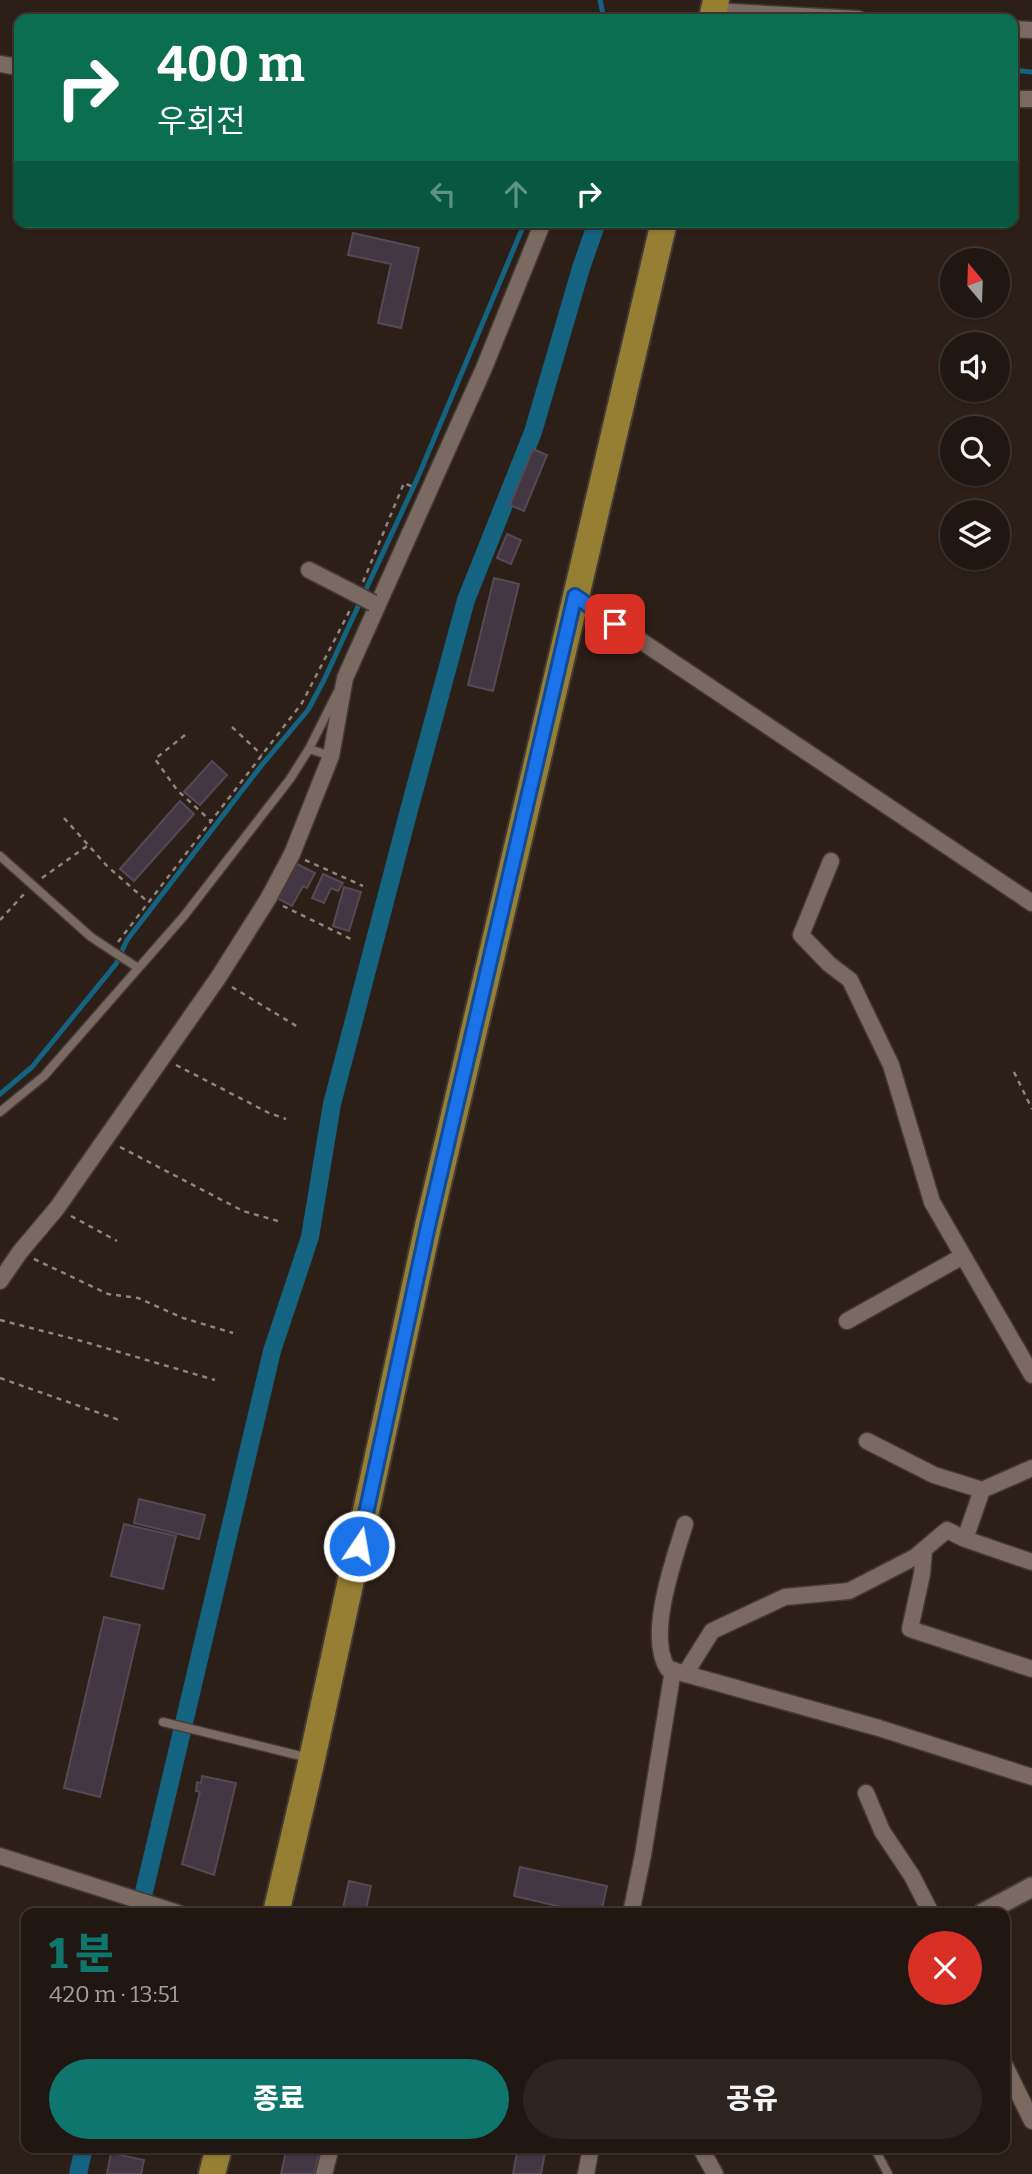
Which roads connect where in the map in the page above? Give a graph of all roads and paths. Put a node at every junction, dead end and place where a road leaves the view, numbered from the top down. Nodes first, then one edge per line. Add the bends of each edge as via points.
1 (714, 10) edge
2 (778, 14) edge
3 (541, 228) edge
4 (663, 228) edge
5 (418, 489) dead end
6 (309, 570) dead end
7 (355, 587) junction
8 (575, 596) junction
9 (376, 605) junction
10 (351, 607) dead end
11 (329, 651) junction
12 (336, 654) dead end
13 (345, 678) junction
14 (232, 727) dead end
15 (186, 736) dead end
16 (309, 749) junction
17 (262, 755) junction
18 (331, 756) junction
19 (64, 818) dead end
20 (212, 822) junction
21 (292, 854) junction
22 (0, 856) edge
23 (831, 861) dead end
24 (363, 886) dead end
25 (268, 899) junction
26 (149, 903) junction
27 (1032, 903) edge
28 (353, 940) dead end
29 (111, 951) junction
30 (138, 968) junction
31 (218, 978) junction
32 (298, 1027) dead end
33 (163, 1058) junction
34 (1014, 1072) dead end
35 (1032, 1109) edge
36 (0, 1112) edge
37 (286, 1119) dead end
38 (104, 1139) junction
39 (57, 1208) junction
40 (278, 1221) dead end
41 (117, 1241) dead end
42 (20, 1252) junction
43 (963, 1256) junction
44 (0, 1281) edge
45 (0, 1320) edge
46 (847, 1321) dead end
47 (233, 1333) dead end
48 (1032, 1375) edge
49 (0, 1378) edge
50 (215, 1380) dead end
51 (120, 1420) dead end
52 (867, 1441) dead end
53 (1032, 1468) edge
54 (982, 1490) junction
55 (685, 1524) dead end
56 (965, 1539) junction
57 (924, 1549) junction
58 (1032, 1562) edge
59 (1032, 1669) edge
60 (679, 1672) junction
61 (163, 1722) dead end
62 (312, 1759) junction
63 (1032, 1777) edge
64 (866, 1793) dead end
65 (0, 1856) edge
66 (1032, 1887) edge
67 (162, 1908) edge
68 (277, 1908) edge
69 (632, 1908) edge
70 (928, 1908) edge
71 (992, 1908) edge
72 (1010, 2076) edge
73 (1032, 2121) edge
74 (217, 2153) edge
75 (329, 2153) edge
76 (590, 2153) edge
77 (704, 2153) edge
78 (877, 2153) edge
79 (212, 2174) edge
80 (324, 2174) edge
81 (586, 2174) edge
82 (715, 2174) edge
83 (888, 2174) edge

1 - 2 street
3 - 9 street via 484,368
4 - 8 highway
5 - 7 path via 404,483
6 - 7 street
7 - 9 street, bridge
8 - 27 street
8 - 62 highway via 428,1226
9 - 13 street
10 - 11 path
11 - 12 path
11 - 17 path via 302,703
13 - 16 lane
13 - 18 street
14 - 17 path
15 - 20 path via 155,759 177,790
16 - 18 lane
16 - 30 lane via 198,898
17 - 20 path
18 - 21 street
19 - 26 path via 107,866
20 - 26 path
21 - 24 path
21 - 25 street
22 - 29 lane
23 - 43 street via 801,935 850,980 891,1065 932,1202
25 - 28 path
25 - 31 street
26 - 29 path
29 - 30 lane
30 - 36 lane via 44,1076
31 - 32 path
31 - 33 street
33 - 37 path
33 - 38 street
34 - 35 path
38 - 39 street
38 - 40 path via 243,1211
39 - 41 path
39 - 42 street
42 - 44 street
42 - 47 path via 108,1294 138,1298
43 - 46 street
43 - 48 street
45 - 50 path
49 - 51 path
52 - 54 street via 934,1475
53 - 54 street
54 - 56 street
55 - 60 street via 661,1605 662,1660 668,1669
56 - 57 street via 947,1530
56 - 58 street
57 - 59 street via 910,1629
57 - 60 street via 849,1591 785,1597 712,1631
60 - 63 street
60 - 69 street
61 - 62 lane
62 - 68 highway
64 - 70 street via 882,1830
65 - 67 street
66 - 71 street
72 - 73 street
74 - 79 highway
75 - 80 street
76 - 81 street
77 - 82 street
78 - 83 lane

